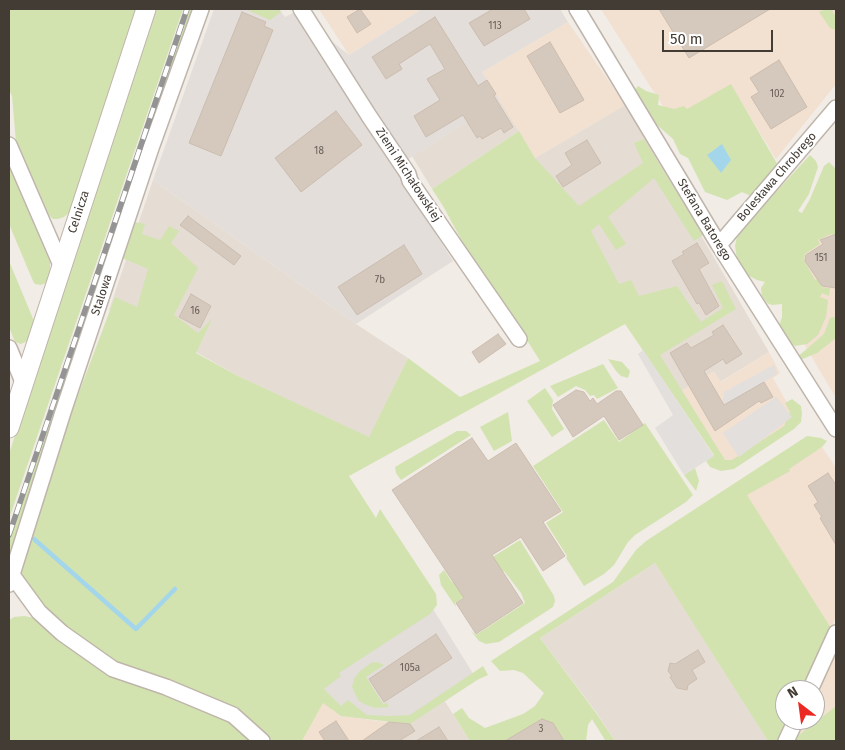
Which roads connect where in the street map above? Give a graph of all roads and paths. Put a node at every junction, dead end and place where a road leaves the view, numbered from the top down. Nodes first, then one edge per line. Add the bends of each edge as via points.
1 (146, 9) edge
2 (201, 9) edge
3 (301, 9) edge
4 (577, 9) edge
5 (836, 108) edge
6 (9, 145) edge
7 (719, 245) junction
8 (61, 265) junction
9 (519, 339) dead end
10 (9, 348) edge
11 (23, 382) junction
12 (10, 422) edge
13 (836, 429) edge
14 (10, 579) edge
15 (836, 634) edge
16 (815, 680) edge
17 (262, 741) edge

1 - 8 street, Celnicza
2 - 14 street, Stalowa via 63,412
3 - 9 street, Ziemi Michałowskiej via 410,181
4 - 7 street, Stefana Batorego
5 - 7 street, Bolesława Chrobrego
6 - 8 street
7 - 13 street, Stefana Batorego
8 - 11 street, Celnicza
10 - 11 street
11 - 12 street, Celnicza
14 - 17 street via 38,612 62,633 113,669 233,715
15 - 16 street

